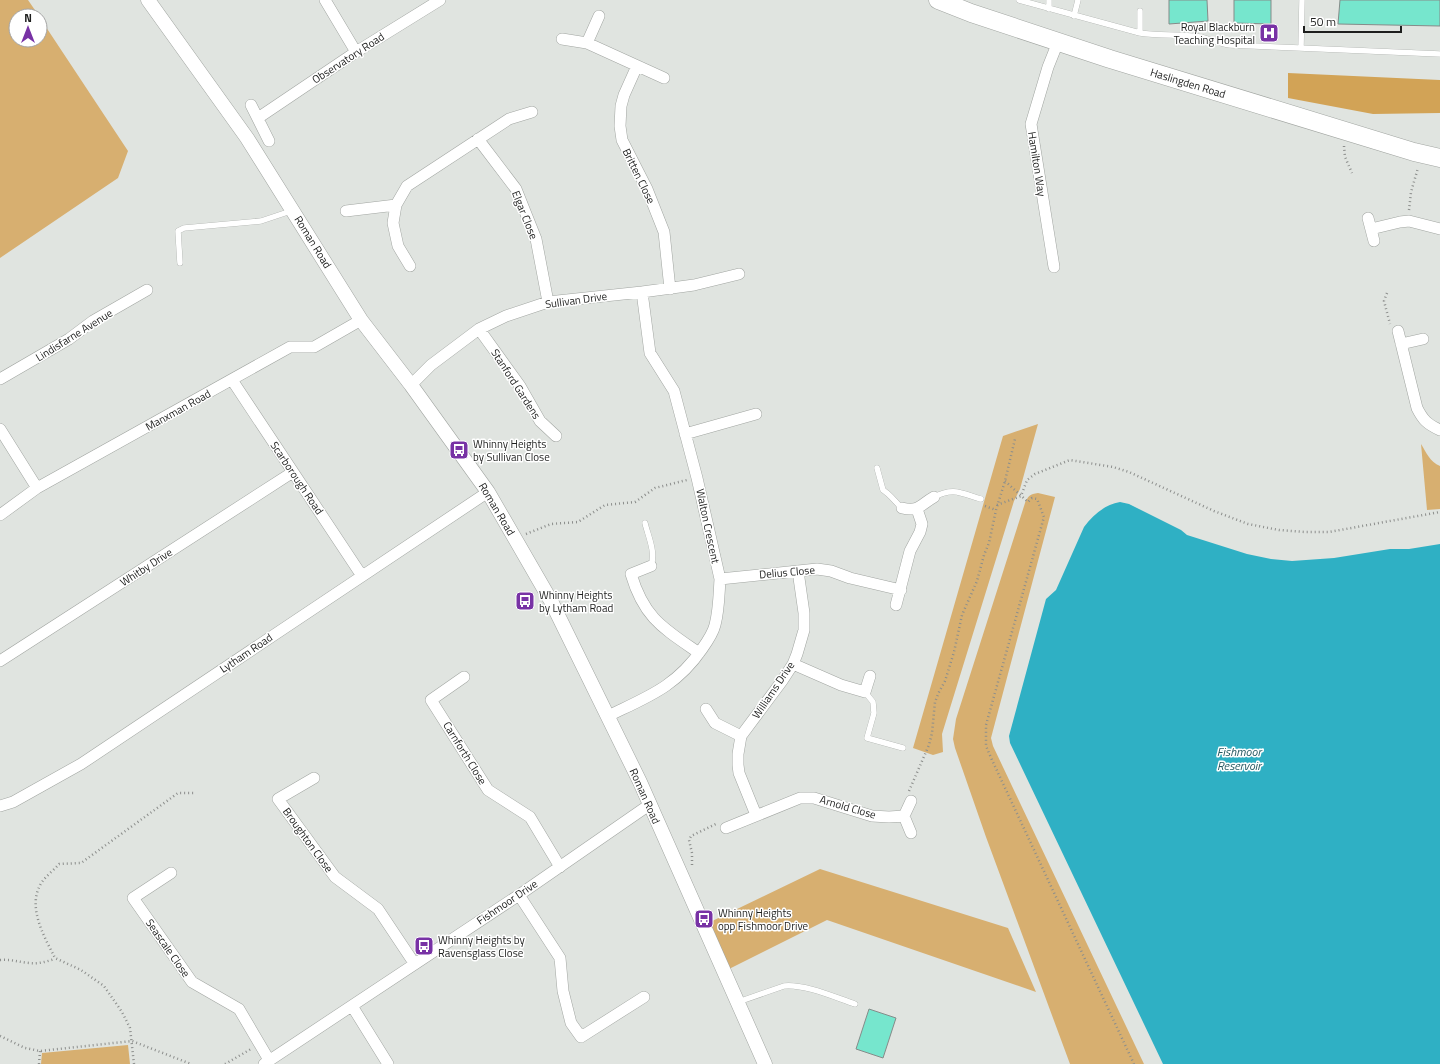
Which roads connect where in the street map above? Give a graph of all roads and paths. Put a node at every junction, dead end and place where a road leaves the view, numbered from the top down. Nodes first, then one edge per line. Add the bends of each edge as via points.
1 (148, 0) edge
2 (325, 0) edge
3 (440, 0) edge
4 (938, 0) edge
5 (1019, 0) edge
6 (1049, 0) edge
7 (1078, 0) edge
8 (1302, 0) edge
9 (1049, 9) junction
10 (1140, 11) dead end
11 (599, 16) dead end
12 (1074, 16) junction
13 (1140, 33) junction
14 (562, 39) dead end
15 (1058, 42) junction
16 (587, 43) junction
17 (1301, 48) junction
18 (356, 52) junction
19 (1440, 54) edge
20 (637, 66) junction
21 (664, 78) dead end
22 (251, 105) dead end
23 (532, 112) dead end
24 (258, 118) junction
25 (478, 139) junction
26 (269, 141) dead end
27 (1344, 144) dead end
28 (1431, 156) edge
29 (1352, 174) dead end
30 (396, 205) junction
31 (293, 210) junction
32 (346, 211) dead end
33 (1409, 221) junction
34 (1440, 229) edge
35 (1374, 241) dead end
36 (180, 263) dead end
37 (410, 266) dead end
38 (1054, 266) dead end
39 (738, 274) dead end
40 (670, 289) junction
41 (147, 290) dead end
42 (642, 292) junction
43 (1387, 293) dead end
44 (548, 302) junction
45 (361, 320) junction
46 (479, 330) junction
47 (1398, 331) joint
48 (1423, 339) dead end
49 (1401, 344) junction
50 (0, 379) edge
51 (232, 380) junction
52 (411, 385) junction
53 (756, 414) dead end
54 (0, 429) edge
55 (1440, 430) edge
56 (685, 434) junction
57 (556, 436) dead end
58 (1015, 439) dead end
59 (877, 468) dead end
60 (293, 472) junction
61 (697, 478) junction
62 (1005, 481) junction
63 (37, 488) junction
64 (488, 492) junction
65 (1021, 496) junction
66 (934, 497) joint
67 (980, 499) dead end
68 (997, 505) junction
69 (902, 508) joint
70 (917, 509) junction
71 (1440, 512) edge
72 (0, 515) edge
73 (645, 523) dead end
74 (515, 538) junction
75 (651, 566) joint
76 (798, 570) junction
77 (362, 576) junction
78 (720, 579) junction
79 (901, 590) junction
80 (896, 605) dead end
81 (699, 652) junction
82 (0, 661) edge
83 (793, 664) junction
84 (870, 676) dead end
85 (464, 677) dead end
86 (865, 692) junction
87 (706, 709) dead end
88 (608, 716) junction
89 (741, 736) junction
90 (903, 748) dead end
91 (314, 778) dead end
92 (194, 793) dead end
93 (911, 801) joint
94 (649, 805) junction
95 (0, 806) edge
96 (756, 815) junction
97 (904, 816) junction
98 (726, 828) joint
99 (911, 833) dead end
100 (560, 866) junction
101 (171, 873) dead end
102 (687, 889) junction
103 (519, 895) junction
104 (55, 958) junction
105 (0, 960) edge
106 (414, 963) junction
107 (644, 997) dead end
108 (738, 1002) junction
109 (855, 1004) dead end
110 (352, 1006) junction
111 (0, 1036) edge
112 (132, 1041) junction
113 (260, 1044) junction
114 (40, 1051) junction
115 (266, 1062) edge
116 (39, 1064) edge
117 (134, 1064) edge
118 (191, 1064) edge
119 (225, 1064) edge
120 (388, 1064) edge
121 (765, 1064) edge
122 (1134, 1064) edge

1 - 31 street, Roman Road via 247,138
2 - 18 street
3 - 18 street, Observatory Road
4 - 15 highway, Haslingden Road
5 - 9 lane
6 - 9 lane
7 - 12 lane
8 - 17 lane
9 - 12 lane
10 - 13 lane
11 - 16 street
12 - 13 lane
13 - 17 lane via 1200,37 1230,45
14 - 16 street
15 - 28 highway, Haslingden Road via 1110,60
15 - 38 street, Hamilton Way via 1031,124
16 - 20 street
17 - 19 lane
18 - 24 street, Observatory Road
20 - 21 street
20 - 40 street, Britten Close via 621,106 622,140 647,189 664,232
22 - 24 street
23 - 25 street via 509,119
24 - 26 street
25 - 30 street via 407,186
25 - 44 street, Elgar Close via 516,190 536,239
27 - 29 path via 1345,157
28 - 33 path via 1411,192
30 - 32 street
30 - 37 street via 393,223 398,246
31 - 36 lane via 261,221 184,228 178,231
31 - 45 street, Roman Road
33 - 34 street
33 - 35 street via 1370,224
39 - 40 street, Sullivan Drive
40 - 42 street, Sullivan Drive
41 - 50 street, Lindisfarne Avenue
42 - 44 street, Sullivan Drive
42 - 56 street, Walton Crescent via 650,353 674,391
43 - 47 path via 1384,301 1390,326
44 - 46 street, Sullivan Drive via 506,316
45 - 51 street, Manxman Road via 314,347 290,347
45 - 52 street, Roman Road
46 - 52 street, Sullivan Drive via 431,365
46 - 57 street, Stanford Gardens via 520,386 540,421
47 - 49 street
48 - 49 street
49 - 55 street via 1417,408 1422,419
51 - 60 street, Scarborough Road
51 - 63 street, Manxman Road
52 - 64 street, Roman Road
53 - 56 street
54 - 63 street
56 - 61 street, Walton Crescent
58 - 62 path
59 - 69 lane via 883,490
60 - 77 street, Scarborough Road
60 - 82 street, Whitby Drive
61 - 74 path via 655,488 635,502 605,504 578,522 551,524
61 - 78 street, Walton Crescent
62 - 65 path
62 - 68 path
63 - 72 street, Manxman Road
64 - 74 street, Roman Road
64 - 77 street, Lytham Road
65 - 68 path
65 - 71 path via 1027,480 1035,474 1070,460 1130,472 1214,511 1248,524 1279,530 1329,532
65 - 122 path via 1028,502 1032,498 1037,499 1044,517 986,726 986,746
66 - 67 lane via 953,491
66 - 70 street
68 - 93 path via 989,543 962,615 947,674 935,702 929,745 909,790
69 - 70 street
70 - 79 street via 922,524 910,551
73 - 75 lane via 653,553
74 - 88 street, Roman Road via 551,601
75 - 81 street via 631,574 636,592 657,622
76 - 78 street, Delius Close
76 - 79 street, Delius Close via 831,571
76 - 83 street, Williams Drive via 804,630
77 - 95 street, Lytham Road via 81,764 13,802
78 - 81 street, Walton Crescent via 715,626
79 - 80 street
81 - 88 street, Walton Crescent via 678,678
83 - 86 street via 841,685
83 - 89 street, Williams Drive
84 - 86 street
85 - 100 street, Carnforth Close via 431,700 488,790 530,817
86 - 90 lane via 873,702 874,713 867,738
87 - 89 street via 715,723
88 - 94 street, Roman Road
89 - 96 street, Williams Drive via 738,765 742,783
91 - 106 street, Broughton Close via 278,799 335,877 378,909
92 - 104 path via 178,793 81,863 59,864 42,882 35,898 40,927
93 - 97 street
94 - 100 street, Fishmoor Drive
94 - 102 street, Roman Road
96 - 97 street, Arnold Close via 807,797 872,816
96 - 98 street, Arnold Close
97 - 99 street
98 - 102 path via 718,824 690,836 692,869
100 - 103 street, Fishmoor Drive
101 - 113 street, Seascale Close via 133,898 192,982 238,1009
102 - 108 street, Roman Road
103 - 106 street, Fishmoor Drive
103 - 107 street via 560,958 563,990 571,1022 581,1037
104 - 105 path via 43,963
104 - 112 path via 81,970 104,986 122,1012 130,1028
106 - 110 street, Fishmoor Drive
108 - 109 lane via 790,985
108 - 121 street, Roman Road
110 - 115 street, Fishmoor Drive
110 - 120 street
111 - 114 path via 24,1048
112 - 114 path
112 - 117 path
112 - 118 path
113 - 115 street, Seascale Close
113 - 119 path
114 - 116 path

